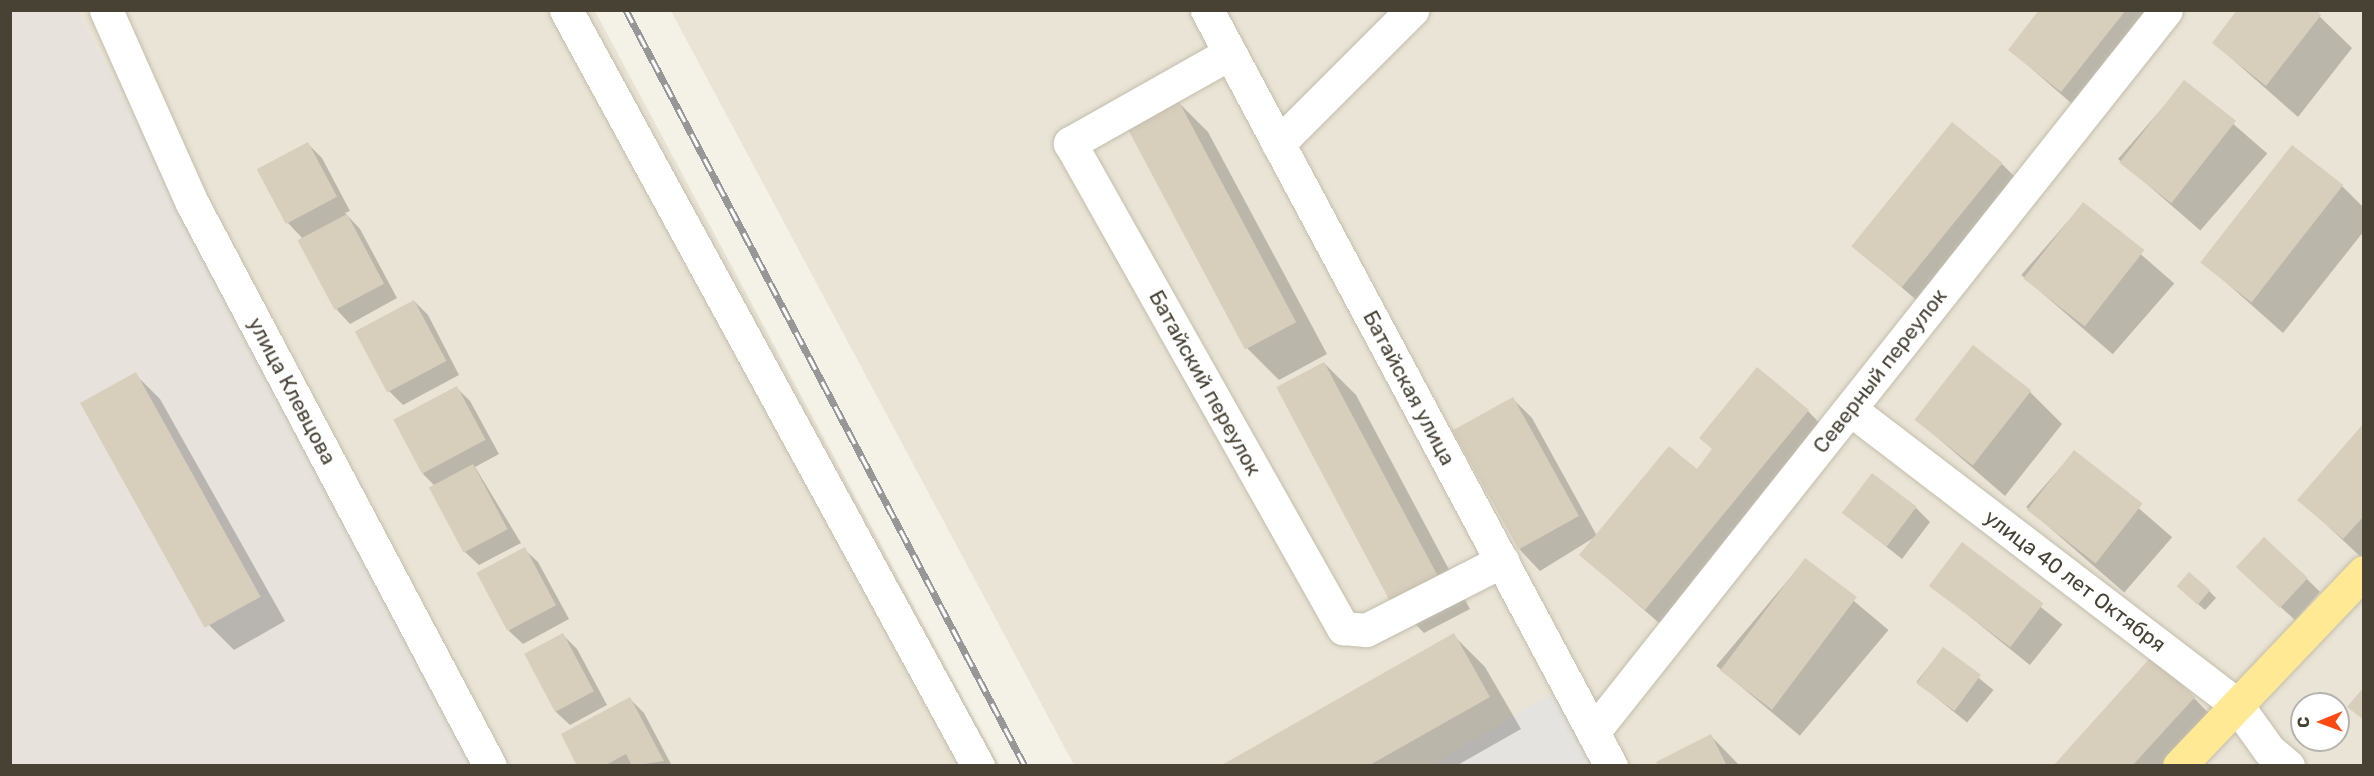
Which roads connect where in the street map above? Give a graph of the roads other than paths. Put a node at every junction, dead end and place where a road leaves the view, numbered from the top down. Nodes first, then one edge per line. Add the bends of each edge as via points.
1 (106, 10) edge
2 (566, 10) edge
3 (1207, 10) edge
4 (1412, 10) edge
5 (2166, 10) edge
6 (1230, 52) junction
7 (1278, 144) junction
8 (1850, 409) junction
9 (1502, 561) junction
10 (2364, 572) edge
11 (2235, 704) junction
12 (1594, 732) junction
13 (490, 765) edge
14 (978, 765) edge
15 (1611, 765) edge
16 (2179, 765) edge
17 (2288, 765) edge

1 - 13 street, улица Клевцова via 192,202
2 - 14 street
3 - 6 street, Батайская улица
4 - 7 street
5 - 8 street, Северный переулок
6 - 7 street, Батайская улица
6 - 9 street, Батайский переулок via 1070,143 1343,628 1366,630
7 - 9 street, Батайская улица
8 - 11 street, улица 40 лет Октября
8 - 12 street, Северный переулок
9 - 12 street, Батайская улица
10 - 11 main road
11 - 16 main road
11 - 17 street, улица 40 лет Октября via 2269,750
12 - 15 street, Батайская улица

